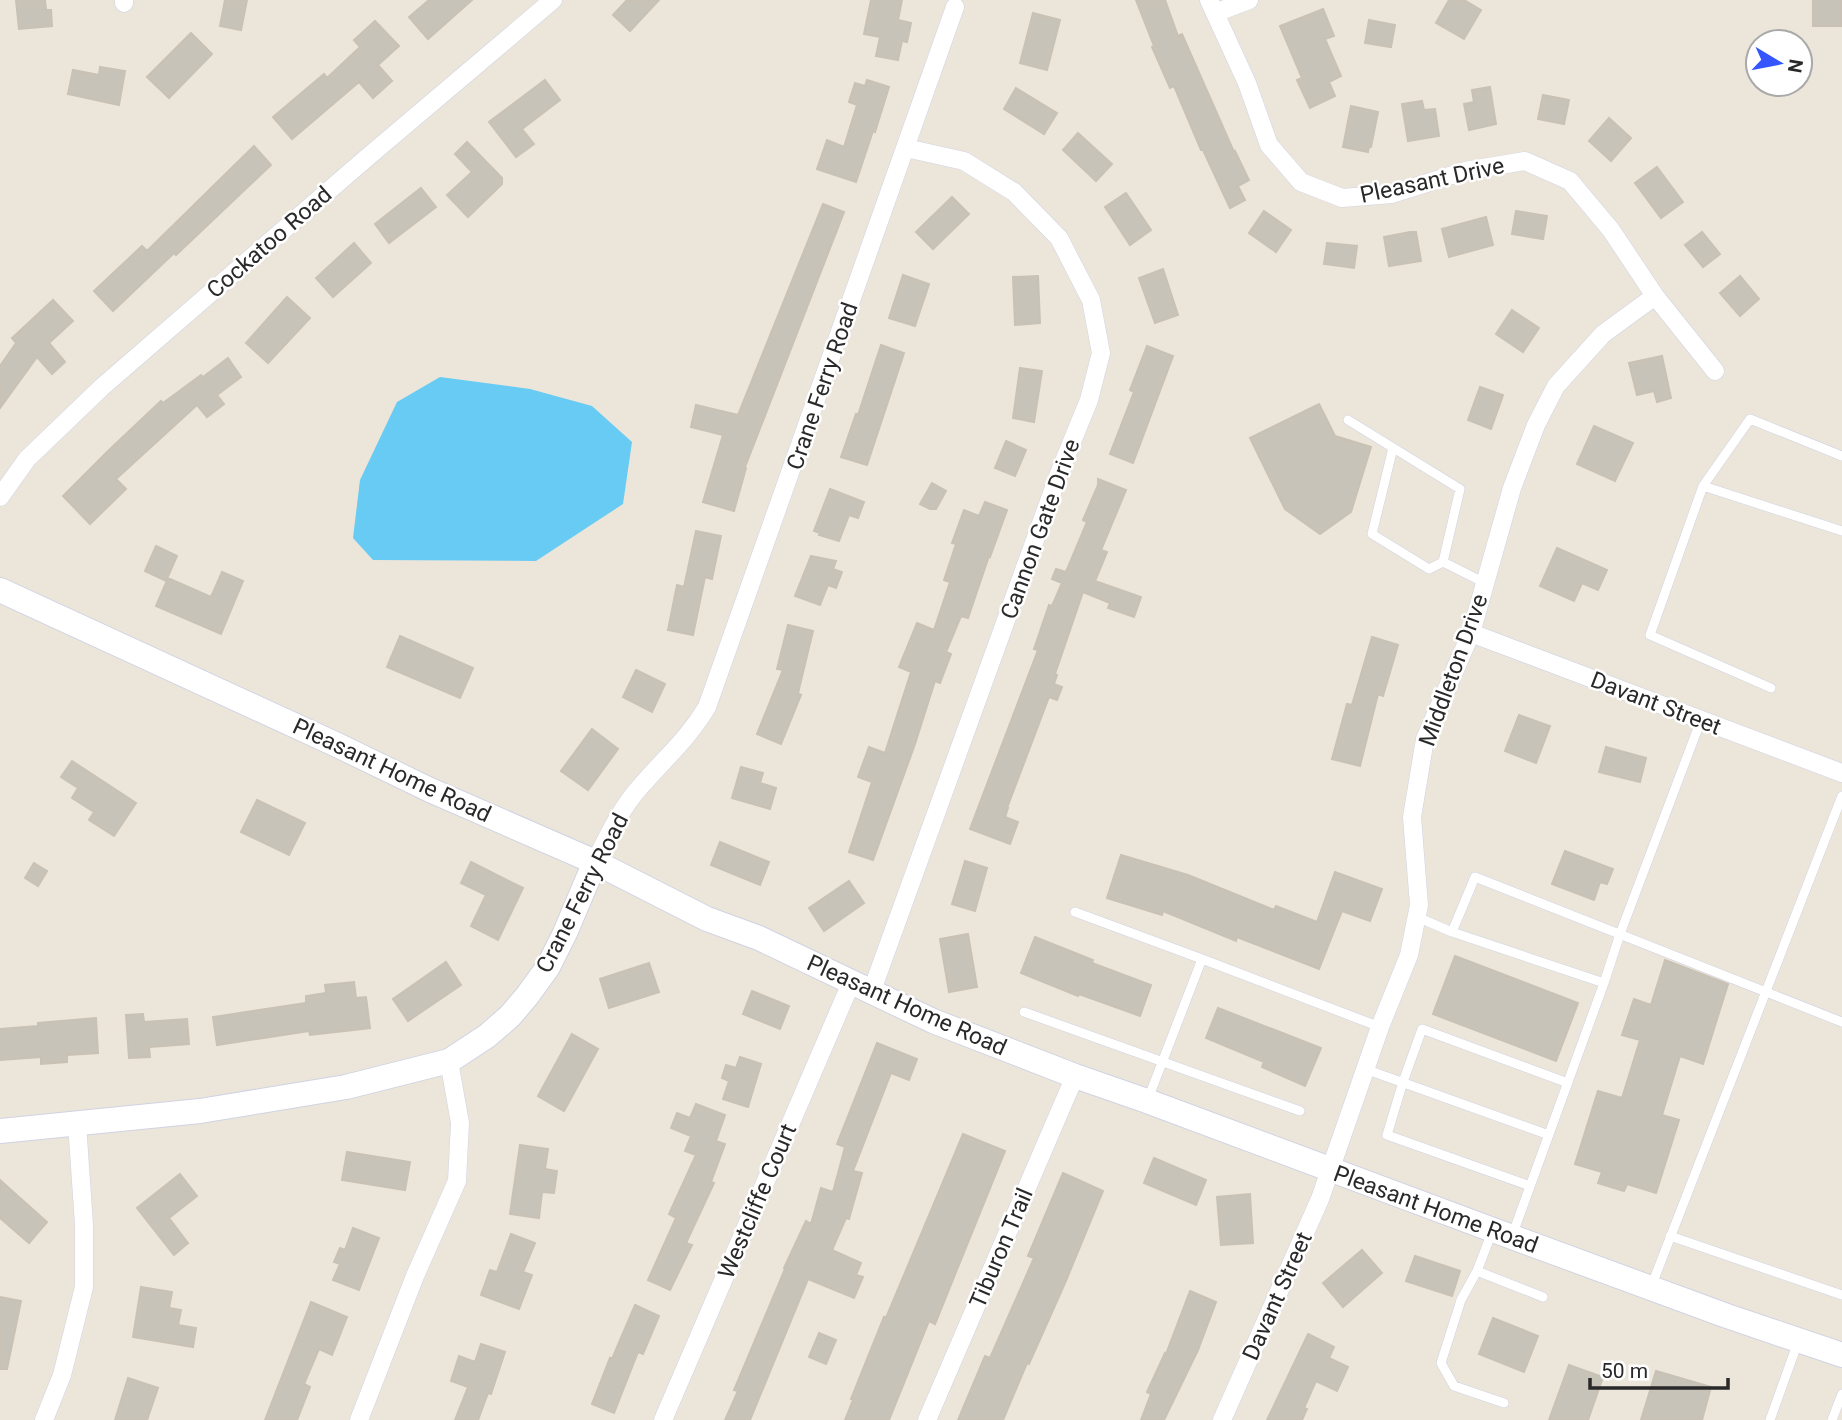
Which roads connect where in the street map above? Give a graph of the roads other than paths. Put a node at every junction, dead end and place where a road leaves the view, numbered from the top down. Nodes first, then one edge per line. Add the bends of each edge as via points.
1 (552, 0) edge
2 (1249, 0) edge
3 (955, 7) dead end
4 (1212, 7) edge
5 (906, 148) junction
6 (1655, 296) junction
7 (1715, 372) dead end
8 (1348, 420) dead end
9 (1393, 448) junction
10 (1842, 456) edge
11 (1703, 486) junction
12 (0, 497) edge
13 (1842, 531) edge
14 (1443, 562) junction
15 (1485, 583) junction
16 (0, 590) edge
17 (1471, 633) junction
18 (1771, 688) dead end
19 (1702, 720) junction
20 (1842, 773) edge
21 (1842, 796) edge
22 (595, 862) junction
23 (1075, 912) dead end
24 (1417, 917) junction
25 (1452, 932) junction
26 (1620, 934) junction
27 (1202, 959) junction
28 (1604, 983) junction
29 (861, 988) junction
30 (1765, 992) junction
31 (1024, 1012) dead end
32 (1842, 1022) edge
33 (1380, 1027) junction
34 (449, 1061) junction
35 (1162, 1061) junction
36 (1365, 1069) junction
37 (1075, 1076) junction
38 (1403, 1082) junction
39 (1568, 1083) junction
40 (1147, 1101) junction
41 (1300, 1111) dead end
42 (77, 1123) junction
43 (0, 1131) edge
44 (1549, 1135) junction
45 (1330, 1170) junction
46 (1530, 1186) junction
47 (1502, 1233) junction
48 (1670, 1236) junction
49 (1477, 1271) junction
50 (1650, 1287) junction
51 (1842, 1295) edge
52 (1543, 1297) dead end
53 (1798, 1340) junction
54 (1842, 1355) edge
55 (1842, 1394) edge
56 (1504, 1403) dead end
57 (44, 1420) edge
58 (359, 1420) edge
59 (663, 1420) edge
60 (927, 1420) edge
61 (1222, 1420) edge
62 (1770, 1420) edge
63 (1832, 1420) edge

1 - 12 street, Cockatoo Road via 102,387 27,459
2 - 4 street
3 - 5 street, Crane Ferry Road
4 - 6 street, Pleasant Drive via 1269,145 1301,182 1342,198 1392,194 1465,171 1525,161 1570,181 1611,230
5 - 22 street, Crane Ferry Road via 707,707 696,726 639,788
5 - 29 street, Cannon Gate Drive via 964,161 1014,192 1059,238 1091,300 1101,354 1089,400
6 - 7 street, Pleasant Drive
6 - 15 street, Middleton Drive via 1604,334 1556,386 1512,488
8 - 9 lane
9 - 14 lane via 1460,489
9 - 14 lane via 1372,534 1429,569
10 - 11 lane via 1750,419
11 - 13 lane
11 - 18 lane via 1650,635
14 - 15 lane
15 - 17 street, Middleton Drive
16 - 22 main road, Pleasant Home Road
17 - 19 street, Davant Street
17 - 24 street, Middleton Drive via 1425,739 1412,817
19 - 20 street, Davant Street
19 - 26 lane
21 - 30 lane
22 - 29 main road, Pleasant Home Road via 707,919 759,938
22 - 34 main road, Crane Ferry Road via 548,967 527,996 487,1036
23 - 27 lane
24 - 25 lane
24 - 33 street, Middleton Drive via 1409,955
25 - 26 lane via 1475,877
25 - 28 lane
26 - 28 lane
26 - 30 lane
27 - 33 lane
27 - 35 lane
28 - 39 lane
29 - 37 main road, Pleasant Home Road
29 - 59 street, Westcliffe Court
30 - 32 lane
30 - 48 lane
31 - 35 lane
33 - 36 street, Middleton Drive
34 - 42 main road, Crane Ferry Road via 346,1087 200,1111
34 - 58 street via 460,1123 457,1181
35 - 40 lane
35 - 41 lane
36 - 38 lane
36 - 45 street, Middleton Drive
37 - 40 main road, Pleasant Home Road
37 - 60 street, Tiburon Trail
38 - 39 lane via 1422,1029
38 - 44 lane
38 - 46 lane via 1387,1135
39 - 44 lane
40 - 45 main road, Pleasant Home Road
42 - 43 main road, Crane Ferry Road
42 - 57 street via 84,1287 62,1375
44 - 46 lane
45 - 47 main road, Pleasant Home Road
45 - 61 street, Davant Street
46 - 47 lane
47 - 49 lane
47 - 50 main road, Pleasant Home Road
48 - 50 lane
48 - 51 lane
49 - 52 lane
49 - 56 lane via 1461,1300 1441,1363 1454,1386
50 - 53 main road, Pleasant Home Road
53 - 54 main road, Pleasant Home Road
53 - 62 lane
55 - 63 lane

